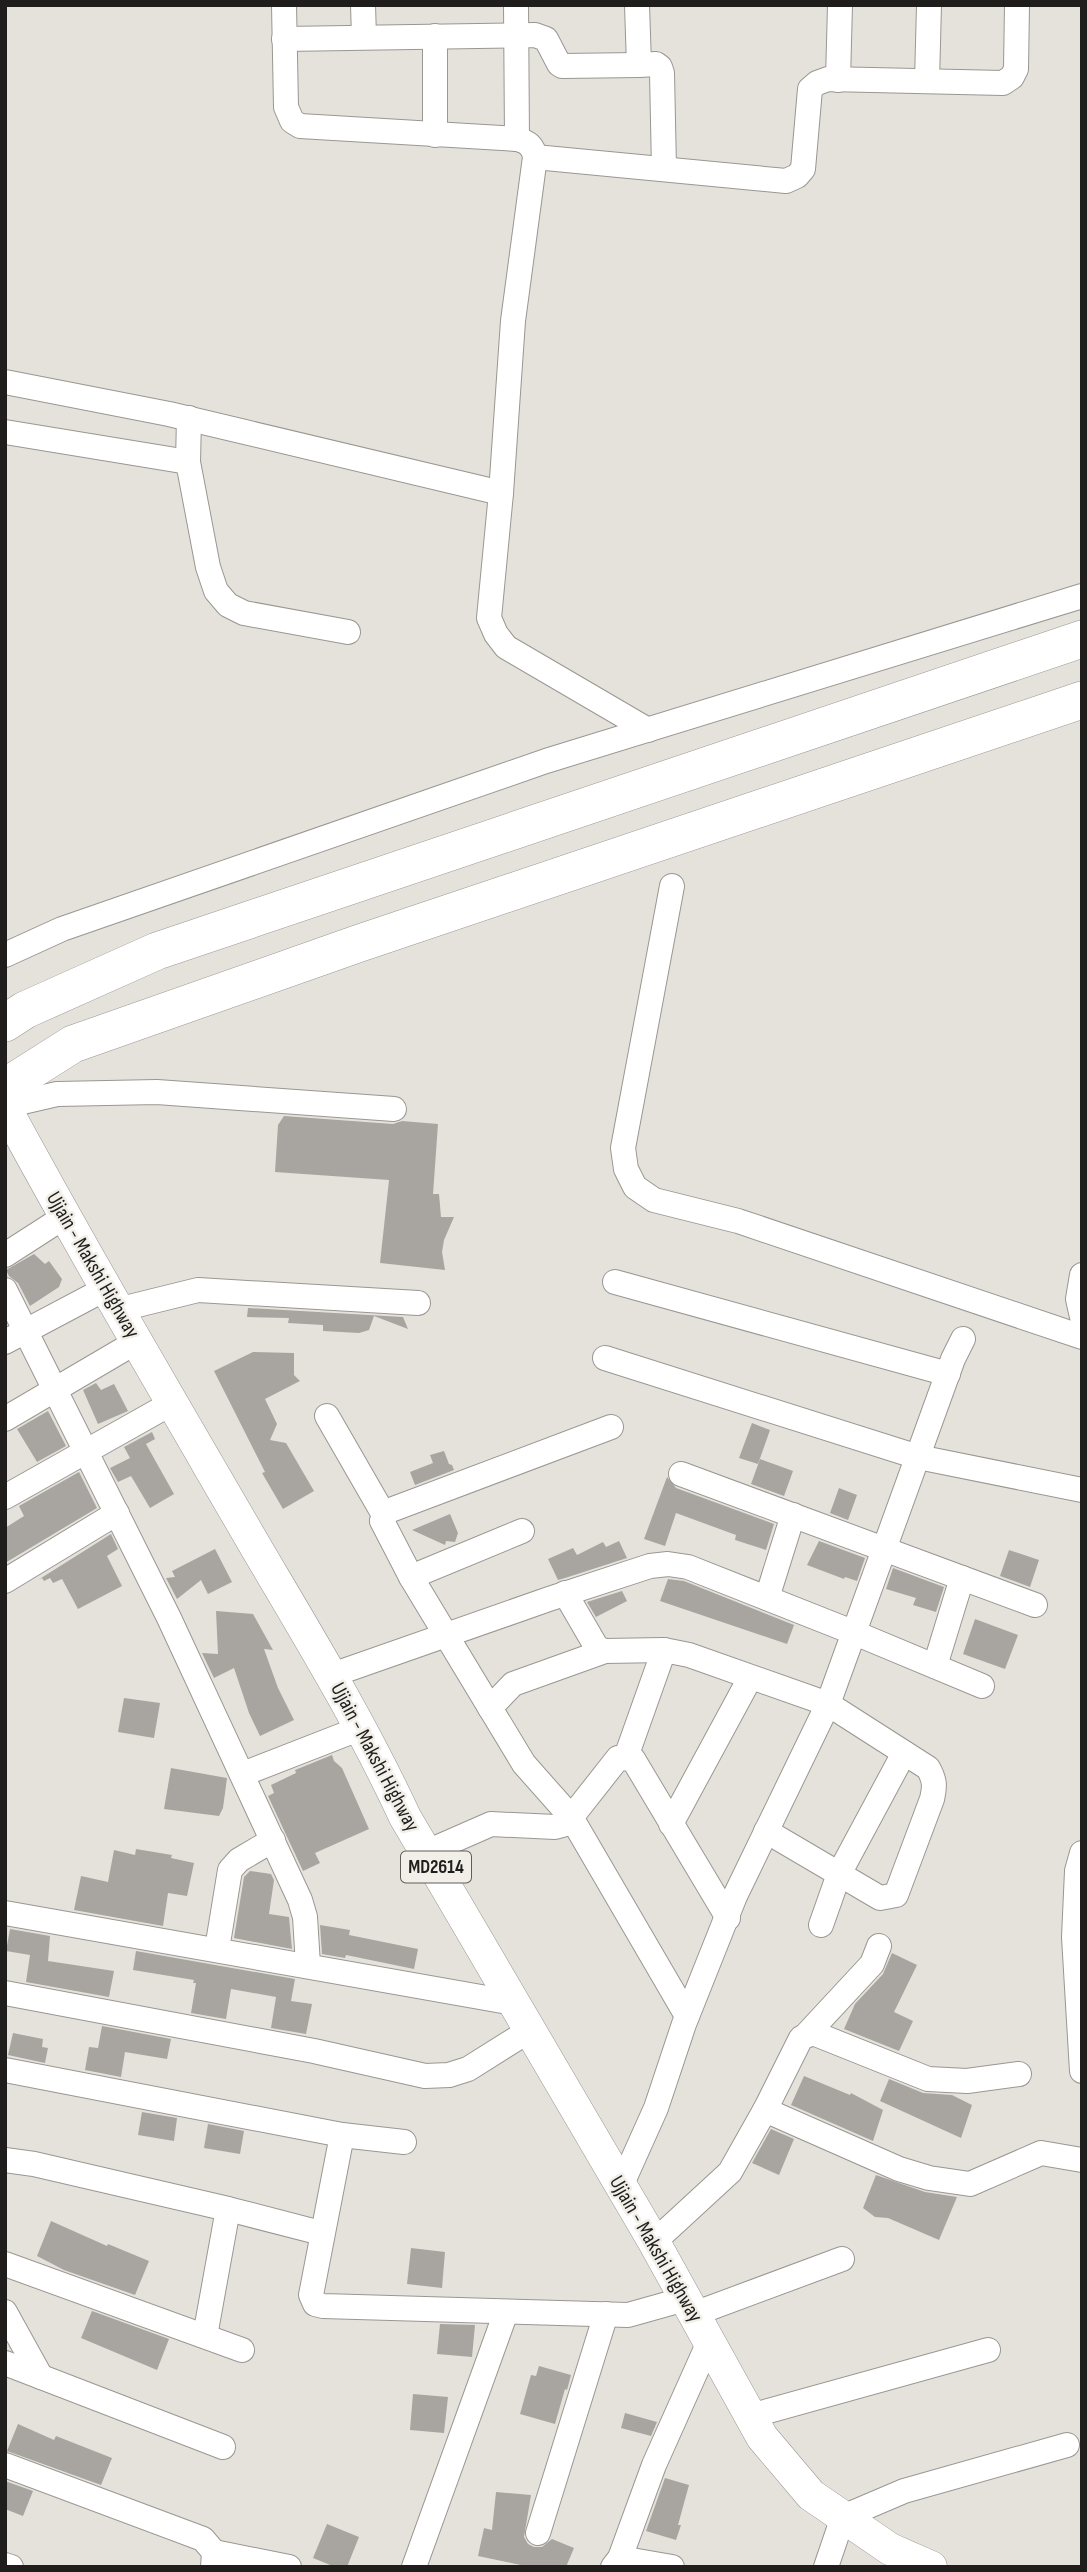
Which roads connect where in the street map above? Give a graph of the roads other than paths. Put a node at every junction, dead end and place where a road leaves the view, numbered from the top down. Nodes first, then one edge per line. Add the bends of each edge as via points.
1 (284, 5) edge
2 (363, 5) edge
3 (516, 5) edge
4 (637, 5) edge
5 (839, 5) edge
6 (929, 5) edge
7 (1017, 5) edge
8 (525, 34) junction
9 (435, 36) junction
10 (363, 37) junction
11 (284, 38) junction
12 (639, 65) junction
13 (838, 80) junction
14 (927, 81) junction
15 (435, 135) junction
16 (528, 146) junction
17 (664, 169) junction
18 (5, 382) edge
19 (189, 418) junction
20 (5, 432) edge
21 (188, 462) junction
22 (501, 493) junction
23 (1082, 596) edge
24 (348, 632) dead end
25 (1082, 639) edge
26 (1082, 700) edge
27 (648, 730) junction
28 (672, 886) dead end
29 (5, 955) edge
30 (15, 1016) edge
31 (35, 1086) edge
32 (5, 1107) edge
33 (394, 1109) dead end
34 (65, 1217) junction
35 (5, 1255) edge
36 (1082, 1275) edge
37 (615, 1282) dead end
38 (5, 1290) edge
39 (111, 1299) junction
40 (418, 1303) dead end
41 (1082, 1317) edge
42 (16, 1336) edge
43 (1082, 1337) edge
44 (963, 1339) dead end
45 (136, 1342) junction
46 (605, 1359) dead end
47 (948, 1374) junction
48 (54, 1391) junction
49 (172, 1403) junction
50 (327, 1416) dead end
51 (5, 1419) edge
52 (611, 1427) dead end
53 (86, 1451) junction
54 (918, 1457) junction
55 (681, 1474) dead end
56 (1082, 1490) edge
57 (5, 1497) edge
58 (117, 1513) junction
59 (384, 1515) junction
60 (793, 1515) junction
61 (522, 1531) dead end
62 (885, 1549) junction
63 (411, 1577) junction
64 (962, 1578) junction
65 (5, 1581) edge
66 (565, 1593) junction
67 (767, 1598) junction
68 (1035, 1605) dead end
69 (855, 1633) junction
70 (447, 1634) junction
71 (664, 1650) junction
72 (605, 1651) junction
73 (935, 1666) junction
74 (332, 1675) junction
75 (750, 1678) junction
76 (982, 1686) dead end
77 (828, 1704) junction
78 (490, 1707) junction
79 (360, 1728) junction
80 (904, 1753) junction
81 (626, 1757) junction
82 (243, 1774) junction
83 (571, 1817) junction
84 (671, 1824) junction
85 (766, 1831) junction
86 (273, 1840) junction
87 (427, 1852) junction
88 (1082, 1853) edge
89 (839, 1874) junction
90 (732, 1907) junction
91 (5, 1913) edge
92 (821, 1925) dead end
93 (879, 1946) dead end
94 (217, 1949) junction
95 (308, 1965) junction
96 (5, 1993) edge
97 (514, 2003) junction
98 (687, 2016) junction
99 (530, 2030) junction
100 (807, 2034) junction
101 (1082, 2069) edge
102 (5, 2070) edge
103 (1019, 2074) dead end
104 (765, 2110) junction
105 (342, 2135) junction
106 (404, 2142) dead end
107 (5, 2160) edge
108 (1082, 2160) edge
109 (621, 2186) junction
110 (228, 2209) junction
111 (321, 2233) junction
112 (653, 2242) junction
113 (842, 2259) dead end
114 (5, 2264) edge
115 (690, 2307) junction
116 (5, 2312) edge
117 (506, 2312) junction
118 (606, 2314) junction
119 (205, 2336) junction
120 (709, 2342) junction
121 (242, 2350) dead end
122 (988, 2350) dead end
123 (5, 2363) edge
124 (41, 2377) junction
125 (750, 2416) junction
126 (1067, 2445) dead end
127 (223, 2447) dead end
128 (5, 2465) edge
129 (843, 2517) junction
130 (538, 2533) dead end
131 (214, 2559) edge
132 (617, 2562) edge
133 (920, 2564) edge
134 (5, 2565) edge
135 (11, 2567) edge
136 (289, 2567) edge
137 (414, 2567) edge
138 (672, 2567) edge
139 (826, 2567) edge

1 - 11 street
2 - 10 street
3 - 8 street
4 - 12 street
5 - 13 street
6 - 14 street
7 - 14 street via 1012,77 1003,83
8 - 9 street
8 - 12 street via 546,39 562,66
8 - 16 street
9 - 10 street
9 - 15 street
10 - 11 street
11 - 15 street via 286,107 300,127
12 - 17 street via 656,64 662,73
13 - 14 street
13 - 17 street via 828,79 810,89 803,169 797,176 786,181
15 - 16 street
16 - 17 street
16 - 22 street
18 - 19 street
19 - 21 street
19 - 22 street
20 - 21 street
21 - 24 street via 208,568 216,591 228,605 244,613
22 - 27 street via 489,618 496,634 506,647
23 - 27 street
25 - 30 highway via 157,951
26 - 31 highway via 73,1044
27 - 29 street via 62,929
28 - 43 street via 623,1148 635,1187 654,1200 738,1221
31 - 32 street
31 - 33 street
32 - 34 main road, Ujjain - Makshi Highway / MD2614
34 - 35 street
34 - 39 main road, Ujjain - Makshi Highway / MD2614
36 - 41 street via 1078,1299
37 - 47 street
38 - 42 street
39 - 40 street via 159,1299 198,1290
39 - 42 street
39 - 45 main road, Ujjain - Makshi Highway / MD2614
42 - 48 street
44 - 47 street
45 - 48 street
45 - 49 main road, Ujjain - Makshi Highway / MD2614
46 - 54 street
47 - 54 street
48 - 51 street
48 - 53 street
49 - 53 street
49 - 74 main road, Ujjain - Makshi Highway / MD2614
50 - 59 street
52 - 59 street
53 - 57 street
53 - 58 street
54 - 56 street
54 - 62 street
55 - 60 street
58 - 65 street
58 - 82 street
59 - 63 street via 384,1526
60 - 62 street
60 - 67 street
61 - 63 street
62 - 64 street
62 - 69 street
63 - 70 street
64 - 68 street
64 - 73 street
66 - 67 street via 668,1564 688,1567
66 - 70 street
66 - 72 street via 592,1643
67 - 69 street
69 - 73 street
69 - 77 street
70 - 74 street
70 - 78 street
71 - 72 street
71 - 75 street
71 - 81 street
72 - 78 street via 513,1684
73 - 76 street
74 - 79 main road, Ujjain - Makshi Highway / MD2614
75 - 77 street
75 - 84 street
77 - 80 street
77 - 85 street
78 - 83 street via 524,1764
79 - 82 street
79 - 87 main road, Ujjain - Makshi Highway / MD2614
80 - 89 street
80 - 89 street via 929,1768 935,1784 896,1895 880,1898
81 - 83 street via 618,1758
81 - 84 street via 633,1759
82 - 86 street
83 - 87 street via 555,1827 491,1824
83 - 98 street
84 - 90 street
85 - 89 street
85 - 90 street
86 - 94 street via 230,1870
86 - 95 street via 305,1917
87 - 97 main road, Ujjain - Makshi Highway / MD2614
88 - 101 street via 1074,1937
89 - 92 street
90 - 98 street
91 - 94 street
93 - 100 street via 872,1964
94 - 95 street
95 - 97 street
96 - 99 street via 425,2076 468,2068
97 - 99 main road, Ujjain - Makshi Highway / MD2614
98 - 109 street via 656,2108
99 - 109 main road, Ujjain - Makshi Highway / MD2614
100 - 103 street via 819,2034 928,2079 950,2082
100 - 104 street
102 - 105 street
104 - 108 street via 929,2178 970,2184 1041,2153
104 - 112 street via 735,2165
105 - 106 street
105 - 111 street
107 - 110 street
109 - 112 main road, Ujjain - Makshi Highway / MD2614
110 - 111 street
110 - 119 street
111 - 117 street via 311,2295 315,2304
112 - 115 main road, Ujjain - Makshi Highway / MD2614
113 - 115 street
114 - 119 street
115 - 118 street
115 - 120 main road, Ujjain - Makshi Highway / MD2614
116 - 124 street
117 - 118 street
117 - 137 street
118 - 130 street
119 - 121 street
120 - 125 main road, Ujjain - Makshi Highway / MD2614
120 - 132 street
122 - 125 street
123 - 124 street
124 - 127 street
125 - 129 main road, Ujjain - Makshi Highway / MD2614 via 811,2495
126 - 129 street via 904,2491
128 - 131 street via 203,2539
129 - 133 main road, Ujjain - Makshi Highway / MD2614
129 - 139 street
131 - 136 street
132 - 138 street
134 - 135 street

